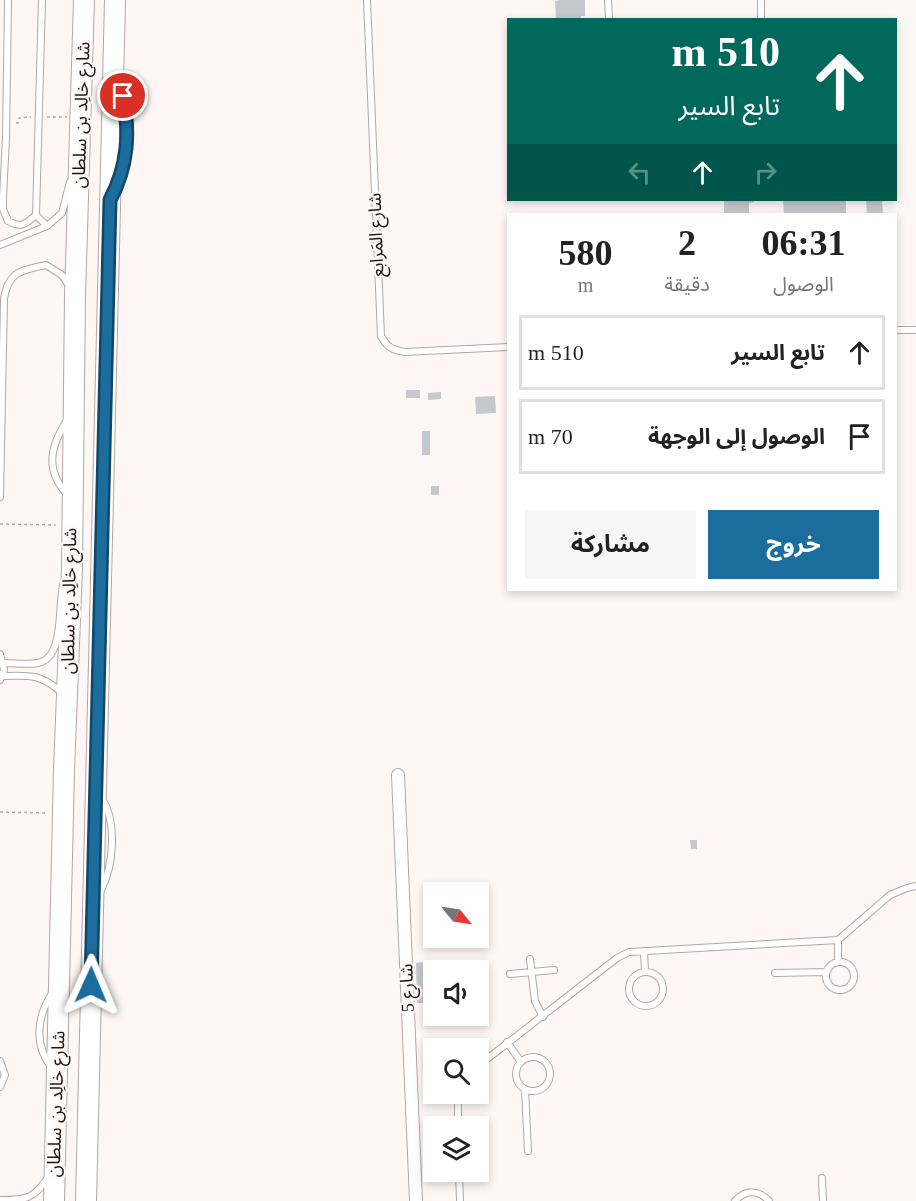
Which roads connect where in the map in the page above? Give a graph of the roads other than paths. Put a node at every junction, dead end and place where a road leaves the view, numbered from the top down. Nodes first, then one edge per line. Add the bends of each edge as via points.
1 (8, 0) edge
2 (42, 0) edge
3 (84, 0) edge
4 (115, 0) edge
5 (367, 0) edge
6 (608, 0) edge
7 (761, 0) edge
8 (609, 18) edge
9 (761, 18) edge
10 (79, 170) junction
11 (36, 215) junction
12 (47, 226) junction
13 (0, 245) edge
14 (75, 296) junction
15 (2, 297) edge
16 (897, 330) edge
17 (916, 330) edge
18 (507, 347) edge
19 (0, 497) edge
20 (72, 568) junction
21 (0, 654) edge
22 (4, 663) junction
23 (1, 678) edge
24 (67, 697) junction
25 (398, 775) dead end
26 (64, 836) junction
27 (916, 886) edge
28 (837, 940) junction
29 (644, 951) junction
30 (530, 959) dead end
31 (838, 962) junction
32 (554, 970) dead end
33 (532, 972) junction
34 (645, 972) junction
35 (826, 972) junction
36 (775, 973) dead end
37 (510, 974) dead end
38 (60, 980) junction
39 (91, 985) junction
40 (59, 1005) junction
41 (543, 1017) junction
42 (507, 1042) junction
43 (489, 1057) edge
44 (0, 1061) edge
45 (521, 1062) junction
46 (57, 1074) junction
47 (0, 1088) edge
48 (525, 1089) junction
49 (528, 1151) dead end
50 (88, 1156) junction
51 (55, 1168) junction
52 (822, 1178) dead end
53 (459, 1182) edge
54 (0, 1200) edge
55 (54, 1201) edge
56 (86, 1201) edge
57 (416, 1201) edge
58 (460, 1201) edge
59 (735, 1201) edge
60 (769, 1201) edge
61 (824, 1201) edge

1 - 11 lane via 3,210 8,221 18,226
2 - 11 lane
3 - 10 main road, شارع خالِد بن سلطان
4 - 39 main road, شارع خالِد بن سلطان
5 - 18 lane, شارع المَرابع via 381,336 394,351 405,352
6 - 8 lane
7 - 9 lane
10 - 12 lane via 71,179 63,213
10 - 14 main road, شارع خالِد بن سلطان
11 - 12 lane
12 - 13 lane
14 - 15 lane via 62,275 46,266 12,277
14 - 20 main road, شارع خالِد بن سلطان
15 - 19 lane
16 - 17 lane
20 - 22 lane via 61,589 57,641 49,657 37,663
20 - 24 main road, شارع خالِد بن سلطان
21 - 22 lane
22 - 23 lane
23 - 24 lane via 38,676
24 - 26 main road, شارع خالِد بن سلطان
25 - 57 street, شارع 5
26 - 38 main road, شارع خالِد بن سلطان
26 - 39 main road via 73,866 73,977 80,984
27 - 28 lane via 890,895
28 - 29 lane
28 - 31 lane
29 - 34 lane
29 - 41 lane via 623,954
30 - 33 lane
31 - 35 lane
31 - 35 lane via 851,967 854,974 849,987 842,990 829,986
32 - 33 lane
33 - 37 lane
33 - 41 lane via 535,1001
34 - 34 lane via 637,974 629,988 631,996 644,1006 652,1005 663,994 660,978
35 - 36 lane
38 - 40 main road, شارع خالِد بن سلطان
38 - 46 lane via 44,1006 39,1038 45,1060
39 - 50 main road, شارع خالِد بن سلطان
40 - 46 main road, شارع خالِد بن سلطان
40 - 50 main road via 72,1008 76,1016 75,1107
41 - 42 lane
42 - 43 lane
42 - 45 lane
44 - 47 lane via 5,1075
45 - 48 lane via 516,1076
45 - 48 lane via 536,1057 549,1067 548,1083 542,1089
46 - 51 main road, شارع خالِد بن سلطان
48 - 49 lane
50 - 56 main road, شارع خالِد بن سلطان
51 - 54 lane via 34,1195 21,1200
51 - 55 main road, شارع خالِد بن سلطان
52 - 61 lane
53 - 58 lane
59 - 60 lane via 747,1192 755,1192

